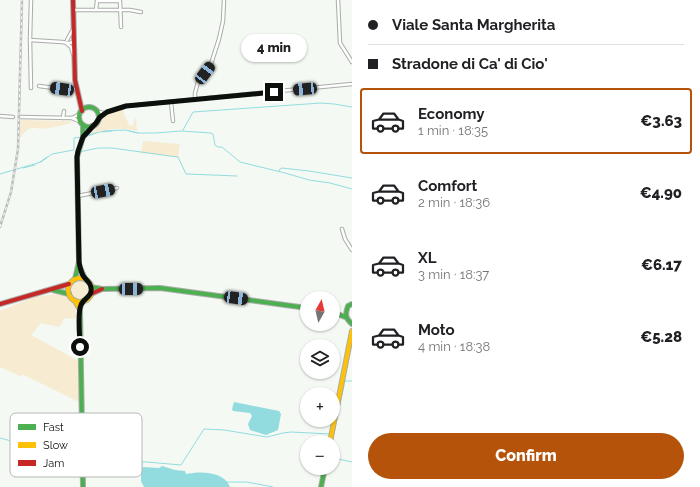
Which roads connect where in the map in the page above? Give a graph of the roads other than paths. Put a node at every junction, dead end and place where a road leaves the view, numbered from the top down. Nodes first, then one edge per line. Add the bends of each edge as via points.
1 (31, 0) edge
2 (74, 0) edge
3 (119, 0) edge
4 (224, 0) edge
5 (338, 0) edge
6 (74, 10) junction
7 (96, 10) junction
8 (121, 10) junction
9 (141, 12) dead end
10 (74, 27) junction
11 (121, 27) dead end
12 (30, 40) junction
13 (66, 42) junction
14 (74, 42) junction
15 (75, 58) junction
16 (352, 62) edge
17 (352, 84) edge
18 (40, 86) dead end
19 (30, 88) dead end
20 (76, 89) junction
21 (80, 98) junction
22 (195, 100) junction
23 (171, 102) junction
24 (90, 108) junction
25 (96, 110) junction
26 (64, 111) dead end
27 (81, 112) junction
28 (107, 112) junction
29 (0, 116) edge
30 (13, 117) dead end
31 (20, 117) dead end
32 (63, 118) junction
33 (72, 118) junction
34 (98, 119) junction
35 (173, 122) dead end
36 (82, 123) junction
37 (92, 126) junction
38 (83, 137) junction
39 (117, 188) dead end
40 (78, 196) junction
41 (342, 229) dead end
42 (352, 250) edge
43 (79, 262) junction
44 (75, 279) junction
45 (85, 279) junction
46 (69, 284) junction
47 (91, 287) junction
48 (102, 289) junction
49 (50, 290) junction
50 (69, 294) junction
51 (91, 294) junction
52 (75, 301) junction
53 (84, 301) junction
54 (0, 304) edge
55 (352, 304) edge
56 (300, 307) edge
57 (346, 309) junction
58 (80, 310) junction
59 (340, 311) edge
60 (340, 314) edge
61 (345, 317) junction
62 (351, 323) edge
63 (352, 331) edge
64 (82, 413) edge
65 (331, 435) edge
66 (324, 475) edge
67 (83, 477) edge
68 (83, 487) edge
69 (321, 487) edge

1 - 12 street
2 - 6 main road
3 - 7 street via 97,1
3 - 8 street
4 - 22 street via 223,20 212,64 198,82
5 - 16 street via 340,43
6 - 7 street
6 - 10 main road
7 - 8 street
8 - 9 street
8 - 11 street
10 - 13 street
10 - 14 main road
12 - 13 street
12 - 19 street
13 - 14 street
13 - 15 street
14 - 15 main road
15 - 20 main road
17 - 22 street
18 - 20 street
20 - 21 main road
21 - 24 main road
21 - 27 main road
22 - 23 street
23 - 28 street via 135,104
23 - 35 street
24 - 25 main road
24 - 27 main road
25 - 28 street
25 - 34 main road
26 - 32 street
27 - 33 street
27 - 36 main road
28 - 34 street
29 - 30 street
31 - 32 street
32 - 33 street
33 - 36 street
34 - 37 main road
36 - 37 main road
36 - 38 main road
37 - 38 main road
38 - 40 main road via 77,157
39 - 40 street
40 - 43 main road
41 - 42 street
43 - 44 main road
43 - 45 main road
44 - 45 main road
44 - 46 main road
45 - 47 main road
46 - 49 main road
46 - 50 main road
47 - 48 main road
47 - 51 main road
48 - 51 main road
48 - 56 main road via 160,288
49 - 50 main road
49 - 54 main road
50 - 52 main road
51 - 53 main road
52 - 53 main road
52 - 58 main road
53 - 58 main road
55 - 57 main road
57 - 59 main road
57 - 61 main road
58 - 64 main road
60 - 61 main road
61 - 62 main road
62 - 63 main road
63 - 65 main road
66 - 69 main road
67 - 68 main road

